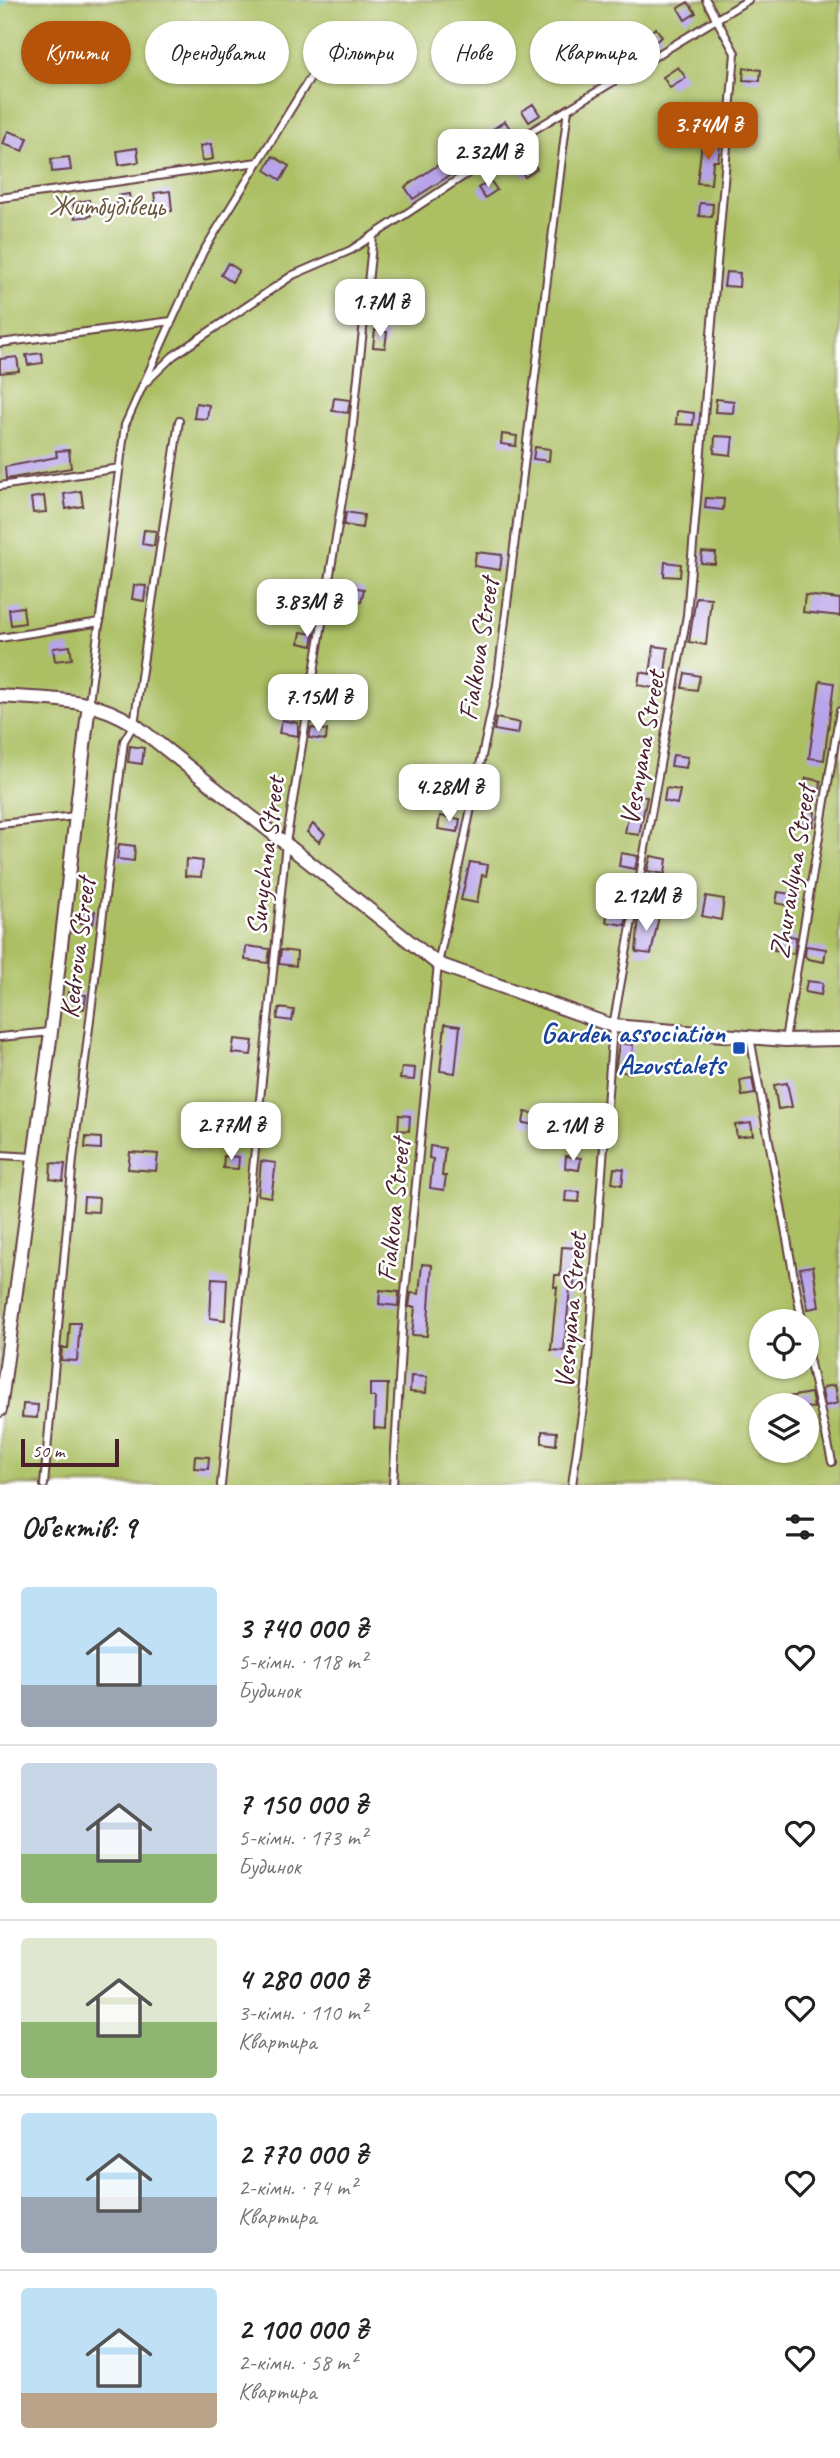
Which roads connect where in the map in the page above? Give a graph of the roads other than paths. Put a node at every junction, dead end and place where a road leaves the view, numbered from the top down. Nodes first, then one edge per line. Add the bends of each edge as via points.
1 (706, 0) edge
2 (748, 0) edge
3 (717, 20) junction
4 (306, 84) edge
5 (568, 109) junction
6 (258, 162) junction
7 (0, 198) edge
8 (373, 236) junction
9 (172, 321) junction
10 (0, 343) edge
11 (142, 386) junction
12 (178, 421) dead end
13 (120, 468) junction
14 (0, 486) edge
15 (100, 622) junction
16 (0, 638) edge
17 (0, 696) edge
18 (89, 703) junction
19 (840, 711) edge
20 (134, 724) junction
21 (76, 816) junction
22 (0, 824) edge
23 (286, 843) junction
24 (438, 964) junction
25 (613, 1026) junction
26 (51, 1032) junction
27 (750, 1037) junction
28 (0, 1038) edge
29 (785, 1040) junction
30 (840, 1040) edge
31 (0, 1155) edge
32 (34, 1157) junction
33 (800, 1309) edge
34 (813, 1379) edge
35 (0, 1410) edge
36 (832, 1462) dead end
37 (44, 1485) edge
38 (221, 1485) edge
39 (393, 1485) edge
40 (572, 1485) edge

1 - 3 lane, Vesnyana Street
2 - 3 lane
3 - 5 lane
3 - 25 lane, Vesnyana Street via 735,54 687,615
4 - 6 lane
5 - 8 lane
5 - 24 lane, Fialkova Street via 497,685
6 - 7 lane
6 - 9 lane via 203,252
8 - 11 lane via 293,275 173,356
8 - 23 lane, Sunychna Street via 350,452
9 - 10 lane
9 - 11 lane
11 - 13 lane via 125,425
12 - 20 lane, Kedrova Street
13 - 14 lane
13 - 15 lane
15 - 16 lane
15 - 18 lane
17 - 18 street
18 - 20 street via 109,708
18 - 21 street
19 - 29 lane, Zhuravlyna Street
20 - 23 street
20 - 37 lane, Kedrova Street via 124,741 75,1145
21 - 22 lane
21 - 26 street
23 - 24 street
23 - 38 lane, Sunychna Street
24 - 25 street
24 - 39 lane, Fialkova Street via 403,1313
25 - 27 street
25 - 40 lane, Vesnyana Street via 586,1386
26 - 28 lane
26 - 32 street
27 - 29 street
27 - 33 lane
29 - 30 street
31 - 32 lane
32 - 35 street
34 - 36 lane

